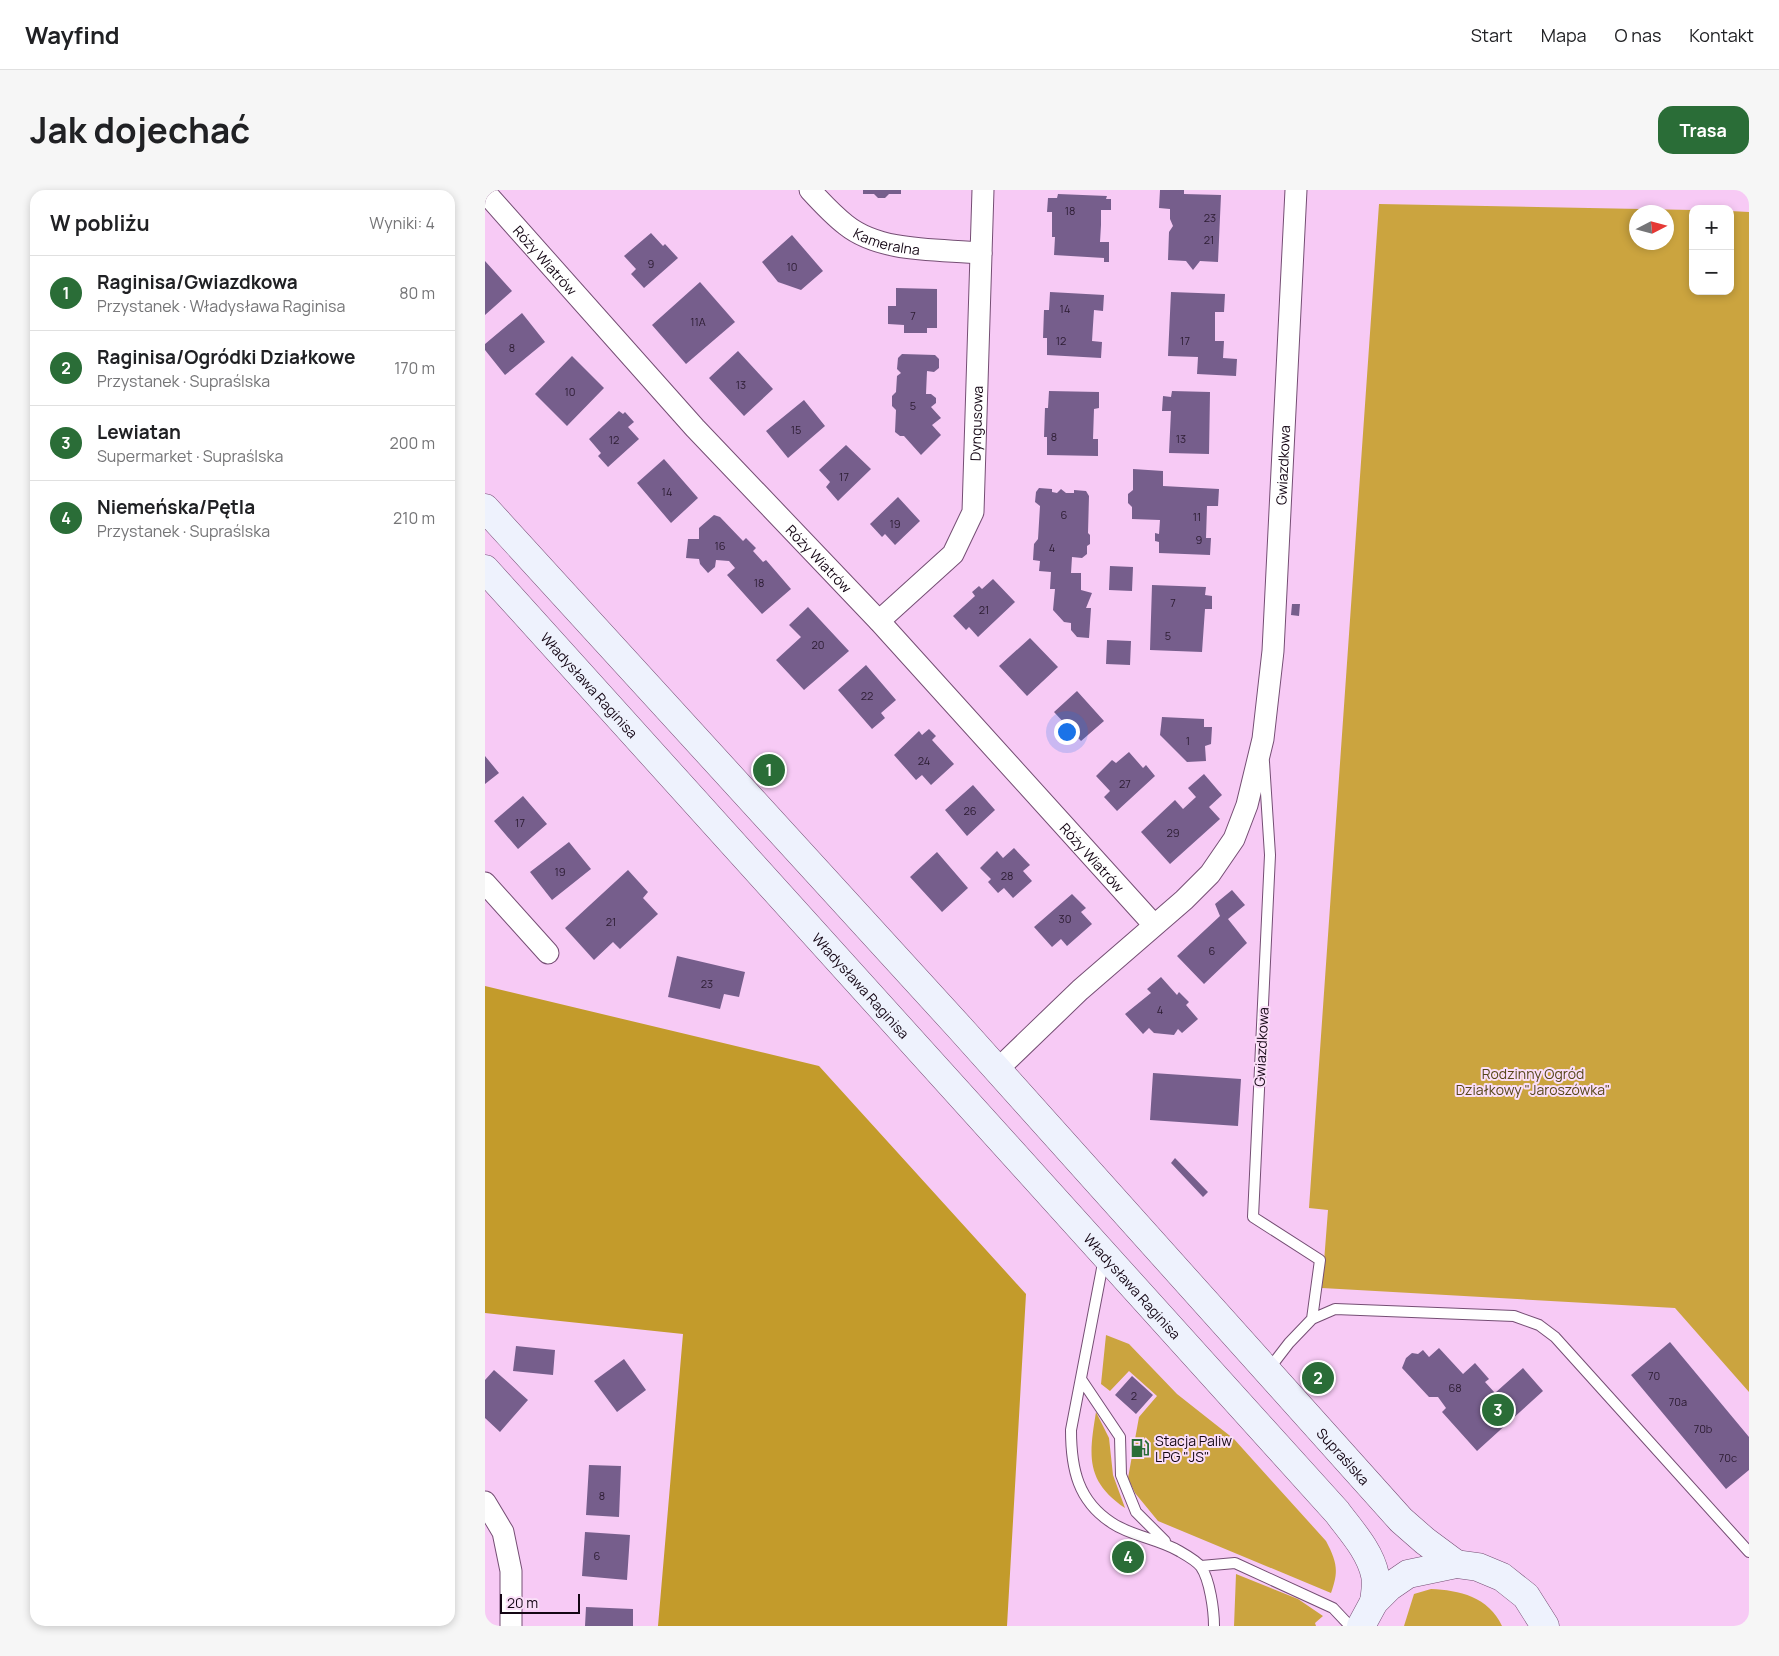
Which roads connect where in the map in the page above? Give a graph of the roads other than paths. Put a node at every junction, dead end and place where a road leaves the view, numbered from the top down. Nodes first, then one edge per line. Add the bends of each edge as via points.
1 (810, 190) edge
2 (983, 190) edge
3 (1296, 190) edge
4 (485, 192) edge
5 (981, 253) junction
6 (485, 508) edge
7 (485, 569) edge
8 (879, 621) junction
9 (1263, 739) junction
10 (485, 883) edge
11 (1154, 925) junction
12 (548, 953) dead end
13 (997, 1070) junction
14 (1104, 1256) junction
15 (1312, 1319) junction
16 (1267, 1370) junction
17 (1081, 1379) junction
18 (485, 1502) edge
19 (1167, 1544) junction
20 (1749, 1552) edge
21 (1456, 1564) junction
22 (1201, 1566) junction
23 (1374, 1602) junction
24 (511, 1626) edge
25 (1214, 1626) edge
26 (1349, 1626) edge
27 (1361, 1626) edge
28 (1545, 1626) edge

1 - 5 street, Kameralna via 846,225 865,237 887,245
2 - 5 street, Dyngusowa
3 - 9 street, Gwiazdkowa via 1273,651
4 - 8 street, Róży Wiatrów via 695,428
5 - 8 street, Dyngusowa via 973,512 953,554
6 - 13 main road
7 - 14 main road, Władysława Raginisa
8 - 11 street, Róży Wiatrów
9 - 11 street, Gwiazdkowa via 1247,805 1234,839 1210,874
9 - 15 lane, Gwiazdkowa via 1270,855 1253,1217 1319,1260
10 - 12 street
11 - 13 street, Gwiazdkowa
13 - 16 main road, Supraślska
14 - 17 lane
14 - 23 main road, Władysława Raginisa via 1337,1512 1363,1546 1376,1576
15 - 16 lane
15 - 20 lane via 1335,1309 1514,1316 1539,1325 1555,1337
16 - 21 main road, Supraślska via 1401,1520
17 - 19 lane via 1120,1437 1121,1475 1136,1512
17 - 19 lane via 1071,1430 1075,1478 1089,1502 1113,1524
18 - 24 street via 503,1532 511,1571
19 - 22 lane
21 - 23 main road via 1408,1574
21 - 28 main road via 1478,1567 1502,1577 1526,1596
22 - 25 lane via 1214,1606
22 - 26 lane via 1235,1563 1333,1608
23 - 27 main road

